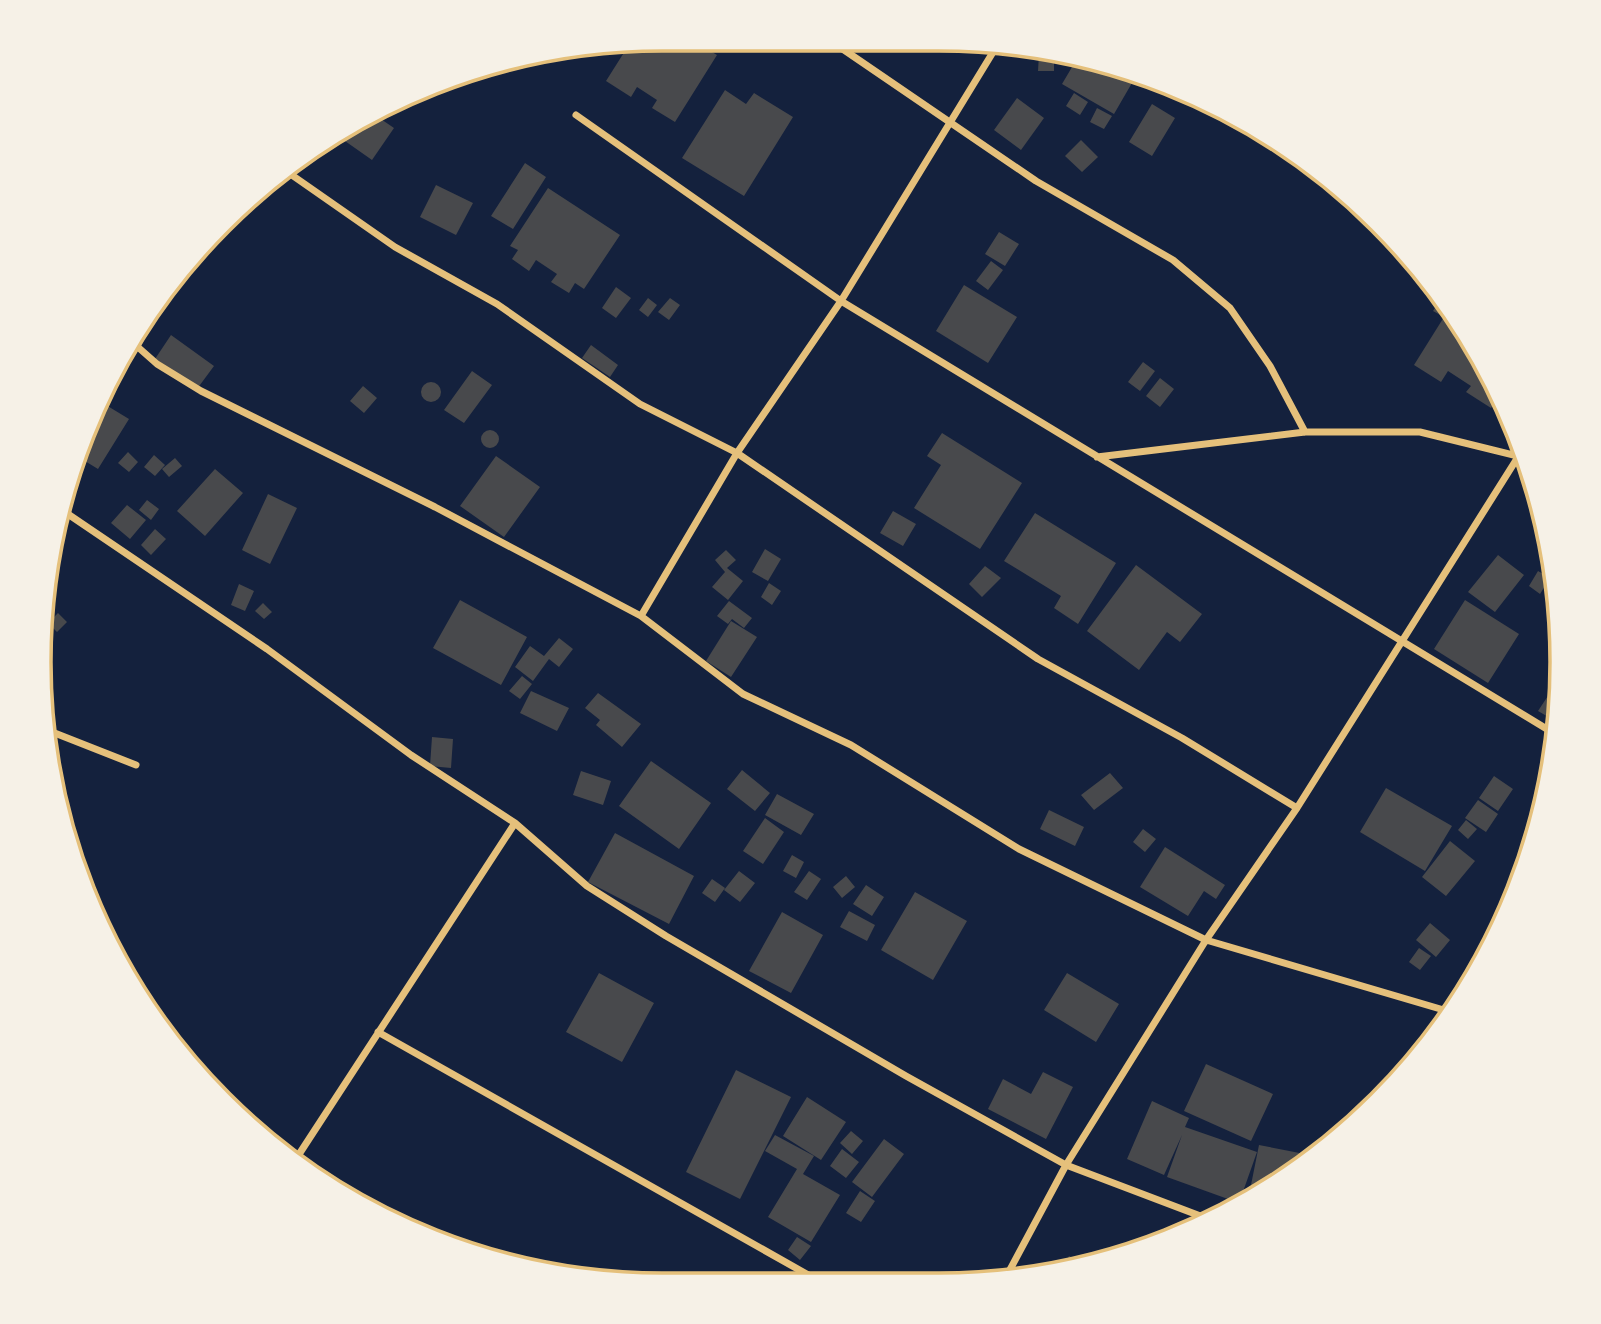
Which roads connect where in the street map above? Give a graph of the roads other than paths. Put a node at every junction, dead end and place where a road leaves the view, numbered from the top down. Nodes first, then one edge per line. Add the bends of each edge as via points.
1 (845, 51) edge
2 (992, 53) edge
3 (576, 115) dead end
4 (949, 124) junction
5 (292, 175) edge
6 (841, 301) junction
7 (138, 347) edge
8 (1305, 432) junction
9 (1513, 452) edge
10 (737, 453) junction
11 (1096, 457) junction
12 (1517, 463) edge
13 (69, 515) edge
14 (641, 616) junction
15 (1402, 643) junction
16 (1546, 729) edge
17 (55, 733) edge
18 (136, 765) dead end
19 (1297, 808) junction
20 (515, 823) junction
21 (1206, 940) junction
22 (1442, 1009) edge
23 (378, 1032) junction
24 (299, 1154) edge
25 (1066, 1165) junction
26 (1198, 1215) edge
27 (1010, 1269) edge
28 (805, 1273) edge

1 - 4 street
2 - 4 street
3 - 6 street
4 - 6 street
4 - 8 street via 1172,260 1230,308 1270,366
5 - 10 street via 395,247 497,304 640,404
6 - 10 street
6 - 11 street
7 - 14 street via 201,391
8 - 9 street via 1420,432
8 - 11 street
10 - 14 street
10 - 19 street via 1038,659 1182,737
11 - 15 street
12 - 15 street
13 - 20 street
14 - 21 street via 743,694 850,745 1019,849
15 - 16 street
15 - 19 street
17 - 18 street
19 - 21 street
20 - 23 street
20 - 25 street via 587,886 666,936
21 - 22 street
21 - 25 street
23 - 24 street
23 - 28 street
25 - 26 street
25 - 27 street

